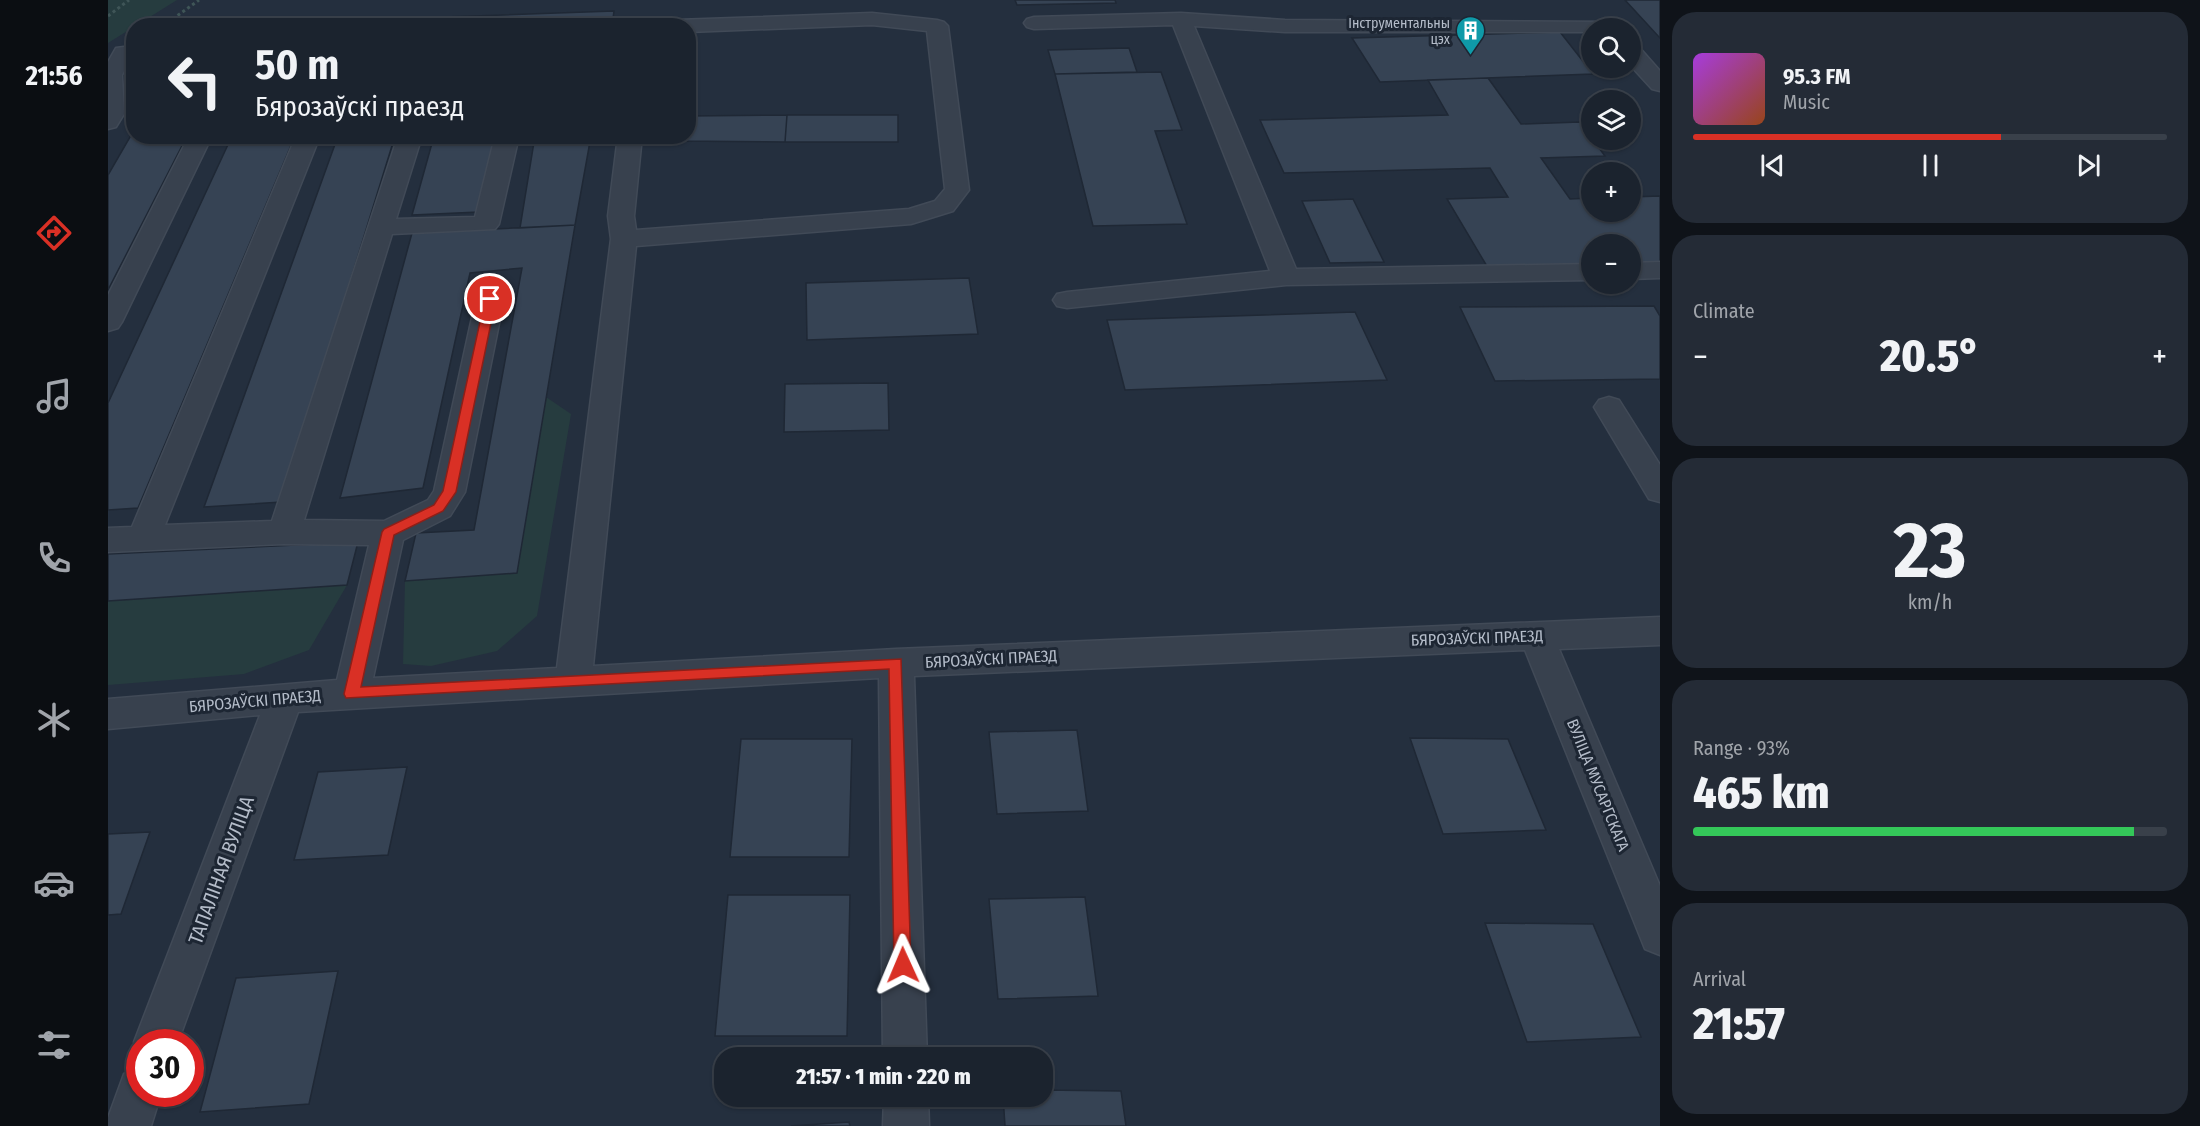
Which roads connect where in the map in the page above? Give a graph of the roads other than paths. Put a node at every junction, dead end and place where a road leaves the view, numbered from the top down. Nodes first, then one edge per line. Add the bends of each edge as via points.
1 (1593, 9) dead end
2 (1602, 18) edge
3 (1180, 19) junction
4 (1034, 22) dead end
5 (696, 25) edge
6 (1581, 26) edge
7 (122, 52) edge
8 (1641, 63) edge
9 (1660, 84) edge
10 (108, 122) edge
11 (197, 144) edge
12 (305, 144) edge
13 (409, 144) edge
14 (505, 144) edge
15 (629, 144) edge
16 (383, 228) junction
17 (624, 239) junction
18 (1660, 270) edge
19 (1641, 271) edge
20 (1581, 272) edge
21 (1286, 278) junction
22 (490, 299) dead end
23 (1066, 300) dead end
24 (108, 322) edge
25 (1609, 407) dead end
26 (1660, 491) edge
27 (284, 532) junction
28 (388, 532) junction
29 (143, 539) junction
30 (108, 540) edge
31 (1660, 632) edge
32 (1536, 635) junction
33 (896, 663) junction
34 (573, 682) junction
35 (352, 694) junction
36 (285, 698) junction
37 (108, 714) edge
38 (1660, 935) edge
39 (161, 1029) edge
40 (905, 1047) edge
41 (134, 1107) edge
42 (906, 1107) edge
43 (128, 1126) edge
44 (906, 1126) edge

1 - 2 street
3 - 4 street
3 - 6 street via 1281,17
3 - 21 street
5 - 17 street via 872,19 937,26 957,190 944,206 911,216
7 - 10 street via 111,75 113,114
8 - 9 street
11 - 24 street
12 - 29 street
13 - 16 street
14 - 16 street via 486,224
15 - 17 street via 621,216
16 - 27 street
17 - 34 street
18 - 19 street
20 - 21 street
21 - 23 street
22 - 28 street via 449,492 439,508
25 - 26 street
27 - 28 street
27 - 29 street
28 - 35 street
29 - 30 street
31 - 32 street, БЯРОЗАЎСКІ ПРАЕЗД
32 - 33 street, БЯРОЗАЎСКІ ПРАЕЗД
32 - 38 street, ВУЛІЦА МУСАРГСКАГА
33 - 34 street, БЯРОЗАЎСКІ ПРАЕЗД
33 - 40 street
34 - 35 street, БЯРОЗАЎСКІ ПРАЕЗД
35 - 36 street, БЯРОЗАЎСКІ ПРАЕЗД
36 - 37 street, БЯРОЗАЎСКІ ПРАЕЗД
36 - 39 street, ТАПАЛІНАЯ ВУЛІЦА
41 - 43 street
42 - 44 street

